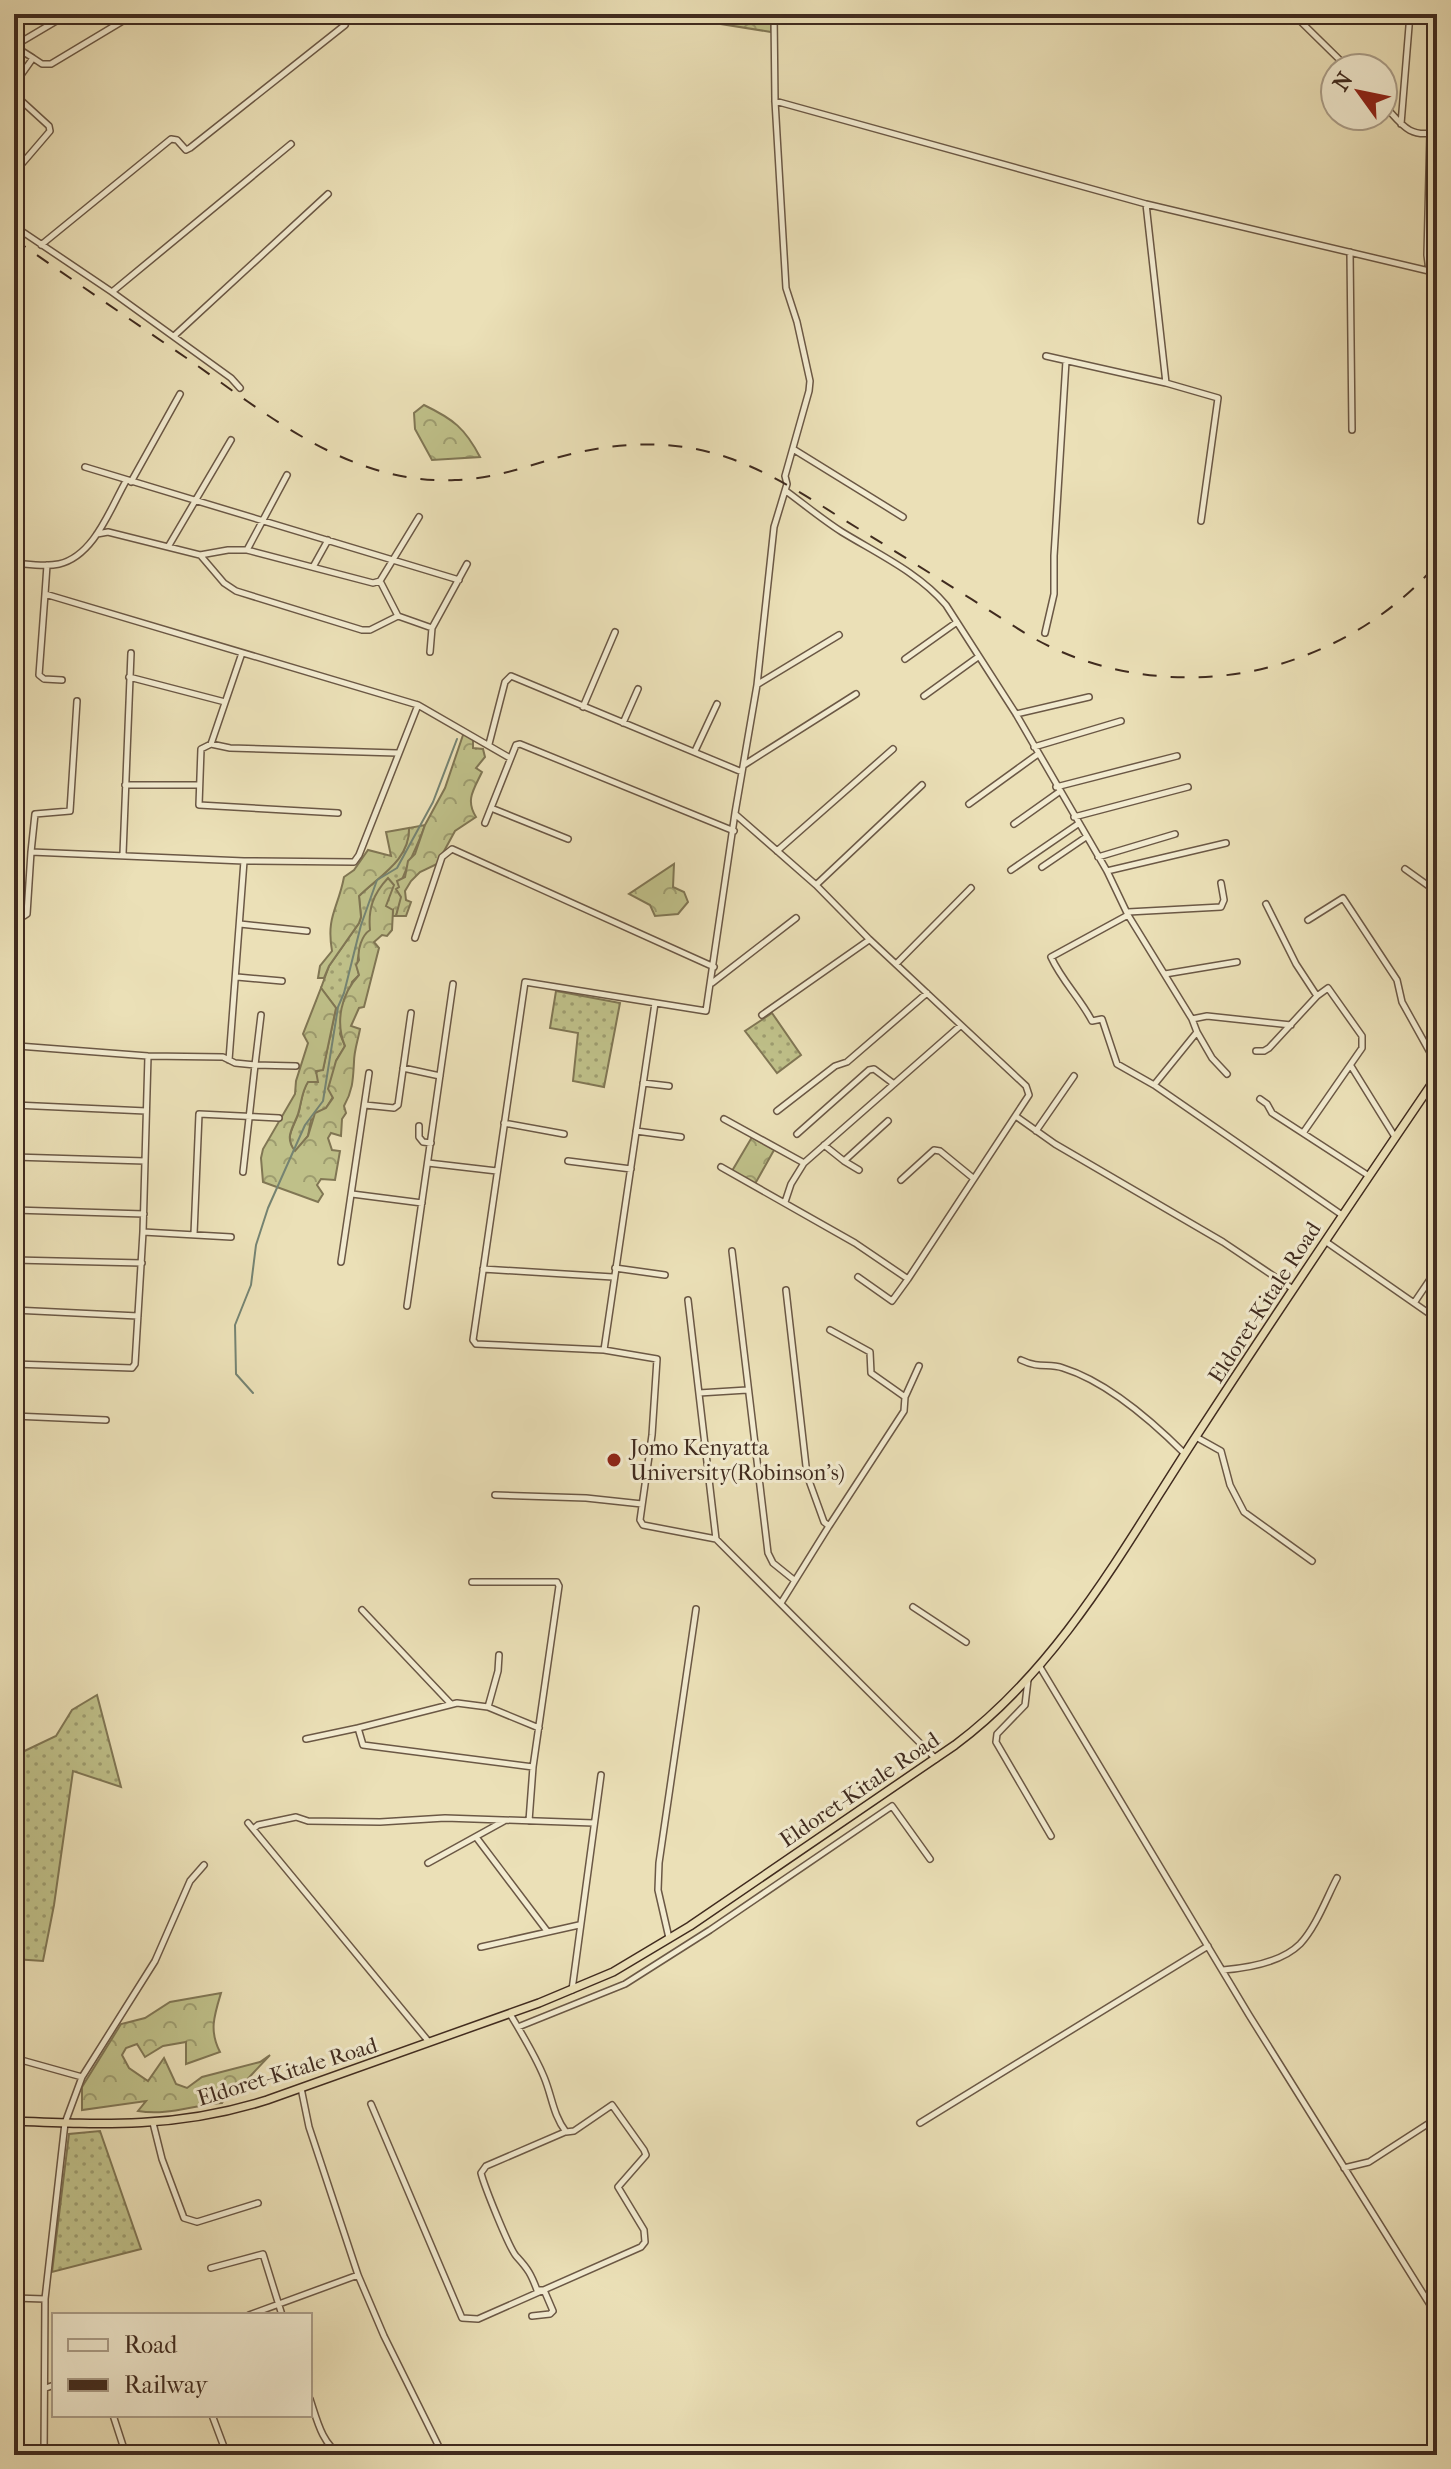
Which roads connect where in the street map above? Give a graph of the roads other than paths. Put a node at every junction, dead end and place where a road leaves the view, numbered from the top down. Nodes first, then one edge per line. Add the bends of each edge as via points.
1 (68, 14) edge
2 (774, 14) edge
3 (1294, 14) edge
4 (1410, 14) edge
5 (131, 16) edge
6 (345, 25) dead end
7 (1332, 52) edge
8 (33, 58) junction
9 (14, 85) edge
10 (14, 94) edge
11 (775, 101) junction
12 (1401, 124) joint
13 (1434, 132) edge
14 (291, 144) dead end
15 (14, 173) edge
16 (328, 194) dead end
17 (1146, 204) junction
18 (14, 226) edge
19 (41, 245) junction
20 (1350, 252) junction
21 (1429, 271) junction
22 (1437, 283) edge
23 (112, 292) junction
24 (174, 336) junction
25 (1046, 356) dead end
26 (1066, 361) junction
27 (1166, 383) junction
28 (240, 388) dead end
29 (180, 394) dead end
30 (1352, 430) dead end
31 (231, 440) dead end
32 (793, 449) junction
33 (85, 467) dead end
34 (287, 475) dead end
35 (129, 481) junction
36 (786, 491) junction
37 (194, 500) junction
38 (419, 517) dead end
39 (903, 517) dead end
40 (263, 520) junction
41 (1201, 521) dead end
42 (97, 534) junction
43 (328, 540) junction
44 (168, 547) junction
45 (247, 550) junction
46 (200, 555) junction
47 (395, 560) junction
48 (14, 563) edge
49 (467, 564) dead end
50 (47, 565) junction
51 (313, 567) junction
52 (459, 580) junction
53 (380, 581) junction
54 (45, 594) junction
55 (398, 616) junction
56 (957, 622) junction
57 (432, 628) junction
58 (615, 632) dead end
59 (1045, 633) dead end
60 (839, 635) dead end
61 (430, 652) dead end
62 (131, 653) dead end
63 (242, 653) junction
64 (978, 657) junction
65 (905, 659) dead end
66 (129, 677) junction
67 (62, 680) dead end
68 (757, 685) junction
69 (638, 689) dead end
70 (856, 694) dead end
71 (924, 696) dead end
72 (1089, 697) dead end
73 (77, 701) dead end
74 (225, 702) junction
75 (717, 704) dead end
76 (418, 705) junction
77 (583, 707) junction
78 (1016, 714) junction
79 (1121, 721) dead end
80 (623, 723) junction
81 (211, 744) junction
82 (489, 744) junction
83 (1034, 747) junction
84 (893, 749) dead end
85 (695, 751) junction
86 (398, 753) junction
87 (1038, 754) junction
88 (1177, 756) dead end
89 (510, 758) junction
90 (743, 769) junction
91 (125, 785) junction
92 (199, 785) junction
93 (922, 785) dead end
94 (1188, 787) dead end
95 (1058, 790) junction
96 (969, 804) dead end
97 (491, 808) junction
98 (338, 813) dead end
99 (735, 813) junction
100 (1074, 817) junction
101 (485, 823) dead end
102 (1014, 824) dead end
103 (1078, 824) junction
104 (734, 831) junction
105 (1175, 834) dead end
106 (1086, 837) junction
107 (568, 839) dead end
108 (1226, 843) dead end
109 (777, 851) junction
110 (31, 852) junction
111 (123, 854) junction
112 (1098, 857) junction
113 (244, 861) junction
114 (1042, 867) dead end
115 (1405, 869) dead end
116 (1011, 870) dead end
117 (1107, 871) junction
118 (1221, 883) dead end
119 (816, 885) junction
120 (971, 888) dead end
121 (1437, 892) edge
122 (1266, 904) dead end
123 (1128, 914) junction
124 (14, 916) edge
125 (796, 918) dead end
126 (1308, 920) dead end
127 (240, 924) junction
128 (307, 931) dead end
129 (415, 938) dead end
130 (869, 939) junction
131 (1237, 962) dead end
132 (896, 964) junction
133 (714, 967) junction
134 (1165, 974) junction
135 (237, 977) junction
136 (282, 981) dead end
137 (711, 983) junction
138 (453, 984) dead end
139 (927, 993) junction
140 (1317, 996) junction
141 (655, 1003) junction
142 (411, 1013) dead end
143 (261, 1015) dead end
144 (762, 1015) dead end
145 (1192, 1019) junction
146 (1291, 1025) junction
147 (960, 1026) junction
148 (1197, 1032) junction
149 (16, 1044) edge
150 (1256, 1051) dead end
151 (148, 1056) junction
152 (229, 1060) junction
153 (255, 1065) junction
154 (1437, 1065) edge
155 (296, 1066) dead end
156 (1351, 1066) junction
157 (403, 1068) junction
158 (369, 1073) dead end
159 (1227, 1074) dead end
160 (440, 1076) junction
161 (1074, 1076) dead end
162 (1437, 1076) edge
163 (643, 1083) junction
164 (894, 1084) junction
165 (1154, 1085) junction
166 (669, 1086) dead end
167 (1260, 1099) dead end
168 (15, 1105) edge
169 (365, 1105) junction
170 (146, 1111) junction
171 (777, 1111) dead end
172 (248, 1117) junction
173 (1017, 1117) junction
174 (279, 1118) dead end
175 (724, 1119) dead end
176 (888, 1121) dead end
177 (504, 1123) junction
178 (419, 1126) dead end
179 (636, 1131) junction
180 (1036, 1131) junction
181 (1303, 1133) junction
182 (564, 1134) dead end
183 (797, 1134) dead end
184 (681, 1137) dead end
185 (1396, 1137) junction
186 (14, 1139) edge
187 (431, 1143) junction
188 (824, 1145) junction
189 (14, 1157) edge
190 (145, 1161) junction
191 (568, 1161) dead end
192 (844, 1161) junction
193 (428, 1163) junction
194 (804, 1163) junction
195 (721, 1167) dead end
196 (631, 1169) junction
197 (859, 1170) dead end
198 (497, 1171) junction
199 (243, 1172) dead end
200 (1369, 1177) junction
201 (973, 1178) junction
202 (901, 1180) dead end
203 (352, 1194) junction
204 (785, 1202) junction
205 (423, 1203) junction
206 (14, 1210) edge
207 (144, 1214) junction
208 (1342, 1215) junction
209 (143, 1232) junction
210 (194, 1234) junction
211 (231, 1237) dead end
212 (1325, 1241) junction
213 (732, 1251) dead end
214 (14, 1260) edge
215 (341, 1262) dead end
216 (142, 1263) junction
217 (615, 1268) junction
218 (483, 1269) junction
219 (1437, 1269) edge
220 (665, 1275) dead end
221 (613, 1277) junction
222 (858, 1277) dead end
223 (908, 1279) junction
224 (1294, 1289) junction
225 (786, 1290) dead end
226 (688, 1300) dead end
227 (1414, 1303) junction
228 (407, 1306) dead end
229 (14, 1310) edge
230 (138, 1316) junction
231 (1437, 1319) edge
232 (830, 1330) dead end
233 (604, 1350) junction
234 (1021, 1360) dead end
235 (14, 1364) edge
236 (919, 1366) dead end
237 (747, 1390) junction
238 (699, 1393) junction
239 (905, 1397) junction
240 (14, 1416) edge
241 (106, 1420) dead end
242 (1196, 1437) junction
243 (1185, 1454) junction
244 (495, 1495) dead end
245 (642, 1504) junction
246 (829, 1526) junction
247 (716, 1539) junction
248 (1312, 1561) dead end
249 (794, 1580) junction
250 (472, 1582) dead end
251 (781, 1603) junction
252 (913, 1607) dead end
253 (696, 1609) dead end
254 (362, 1610) dead end
255 (966, 1642) dead end
256 (499, 1655) dead end
257 (1040, 1667) junction
258 (1028, 1679) junction
259 (450, 1703) junction
260 (488, 1707) junction
261 (358, 1728) junction
262 (539, 1728) junction
263 (306, 1739) dead end
264 (936, 1759) junction
265 (533, 1767) junction
266 (601, 1775) dead end
267 (505, 1820) junction
268 (529, 1821) junction
269 (248, 1823) dead end
270 (594, 1823) junction
271 (253, 1829) junction
272 (1051, 1836) dead end
273 (476, 1837) junction
274 (930, 1859) dead end
275 (428, 1863) dead end
276 (204, 1865) dead end
277 (1337, 1878) dead end
278 (579, 1925) junction
279 (547, 1931) junction
280 (670, 1939) junction
281 (1208, 1946) junction
282 (481, 1947) dead end
283 (1223, 1970) junction
284 (572, 1991) junction
285 (510, 2014) junction
286 (518, 2027) junction
287 (429, 2042) junction
288 (14, 2058) edge
289 (82, 2077) junction
290 (301, 2088) junction
291 (371, 2104) dead end
292 (1437, 2118) edge
293 (14, 2121) edge
294 (65, 2123) junction
295 (153, 2123) junction
296 (920, 2123) dead end
297 (566, 2132) junction
298 (1344, 2168) junction
299 (258, 2203) dead end
300 (211, 2268) dead end
301 (358, 2275) junction
302 (544, 2290) junction
303 (14, 2298) edge
304 (45, 2299) junction
305 (278, 2304) junction
306 (254, 2313) edge
307 (281, 2313) edge
308 (532, 2316) dead end
309 (1437, 2316) edge
310 (52, 2386) edge
311 (46, 2388) junction
312 (312, 2404) edge
313 (114, 2417) edge
314 (213, 2417) edge
315 (44, 2455) edge
316 (126, 2455) edge
317 (227, 2455) edge
318 (341, 2455) edge
319 (443, 2455) edge

1 - 8 street via 14,46
2 - 11 street
3 - 7 street
4 - 12 street
5 - 8 street via 51,64
6 - 19 street via 190,148 171,139
8 - 9 street
10 - 15 street via 50,128
11 - 17 street
11 - 32 street via 786,288 810,381
12 - 13 street via 1412,133
13 - 21 street
14 - 23 street
16 - 24 street
17 - 20 street
17 - 27 street
18 - 19 street
19 - 23 street
20 - 21 street
20 - 30 street
21 - 22 street
23 - 24 street
24 - 28 street
25 - 26 street
26 - 27 street
26 - 59 street via 1054,594
27 - 41 street via 1218,401
29 - 35 street
31 - 37 street
32 - 36 street
32 - 39 street
33 - 35 street
34 - 40 street
35 - 37 street
35 - 42 street
36 - 56 street via 933,589
36 - 68 street via 774,527
37 - 40 street
37 - 44 street
38 - 47 street
40 - 43 street
40 - 45 street
42 - 44 street
42 - 50 street via 70,560
43 - 47 street
43 - 51 street
44 - 46 street
45 - 46 street
45 - 51 street
46 - 55 street via 236,591 325,620 370,630
47 - 52 street
47 - 53 street
48 - 50 street
49 - 52 street
50 - 54 street
51 - 53 street via 370,583
52 - 57 street
53 - 55 street
54 - 63 street
54 - 67 street via 39,675
55 - 57 street
56 - 64 street
56 - 65 street
57 - 61 street
58 - 77 street
60 - 68 street
62 - 66 street
63 - 74 street
63 - 76 street
64 - 71 street
64 - 78 street
66 - 74 street
66 - 91 street
68 - 90 street
69 - 80 street
70 - 90 street
72 - 78 street
73 - 110 street via 70,811 35,814
74 - 81 street
75 - 85 street
76 - 82 street
76 - 86 street
77 - 80 street
77 - 82 street via 507,677
78 - 83 street
79 - 83 street
80 - 85 street
81 - 86 street
81 - 92 street via 201,749
82 - 89 street
83 - 87 street
84 - 109 street
85 - 90 street
86 - 113 street via 354,862
87 - 95 street
87 - 96 street
88 - 95 street
89 - 97 street
89 - 104 street via 522,744
90 - 99 street
91 - 92 street
91 - 111 street
92 - 98 street via 202,807
93 - 119 street
94 - 100 street
95 - 100 street
95 - 102 street
97 - 101 street
97 - 107 street
99 - 104 street
99 - 109 street
100 - 103 street
103 - 106 street
103 - 116 street
104 - 133 street
105 - 112 street
106 - 112 street
106 - 114 street
108 - 117 street
109 - 119 street
110 - 111 street
110 - 124 street via 27,914
111 - 113 street
112 - 117 street
113 - 127 street
115 - 121 street
117 - 123 street
118 - 123 street via 1221,907
119 - 130 street
120 - 132 street
122 - 140 street
123 - 134 street
123 - 165 street via 1051,957 1092,1021 1102,1019 1117,1064
125 - 137 street
126 - 154 street via 1343,898 1397,980 1402,1002
127 - 128 street
127 - 135 street
129 - 133 street via 442,857 452,849
130 - 132 street
130 - 144 street
131 - 134 street
132 - 139 street
133 - 137 street
134 - 145 street
135 - 136 street
135 - 152 street
137 - 141 street via 706,1011
138 - 160 street
139 - 147 street
139 - 171 street via 847,1062
140 - 146 street
140 - 156 street via 1328,988 1332,991 1362,1036 1362,1048
141 - 163 street
141 - 177 street via 525,982
142 - 157 street
143 - 153 street
145 - 146 street
145 - 148 street
146 - 150 street via 1264,1051
147 - 164 street
147 - 173 street via 1026,1086 1029,1097
148 - 159 street
148 - 165 street
149 - 151 street
149 - 168 street
151 - 152 street
151 - 170 street
152 - 153 street
153 - 155 street
153 - 172 street
156 - 181 street
156 - 185 street
157 - 160 street
157 - 169 street via 397,1107
158 - 169 street
160 - 187 street
161 - 180 street
162 - 185 highway, Eldoret-Kitale Road
163 - 166 street
163 - 179 street
164 - 183 street via 869,1070
164 - 188 street
165 - 208 street
167 - 181 street
168 - 170 street
168 - 186 street
169 - 203 street
170 - 190 street
172 - 174 street
172 - 199 street
172 - 210 street via 199,1116
173 - 180 street
173 - 201 street
175 - 194 street
176 - 192 street
177 - 182 street
177 - 198 street
178 - 187 street via 419,1137
179 - 184 street
179 - 196 street
180 - 224 street
181 - 200 street
185 - 200 highway, Eldoret-Kitale Road
187 - 193 street
188 - 192 street
188 - 194 street
189 - 190 street
190 - 207 street
191 - 196 street
192 - 197 street
193 - 198 street
193 - 205 street
194 - 204 street
195 - 204 street
196 - 217 street
198 - 218 street
200 - 208 highway, Eldoret-Kitale Road
201 - 202 street via 934,1150
201 - 223 street
203 - 205 street
203 - 215 street
204 - 223 street
205 - 228 street
206 - 207 street
207 - 209 street
208 - 212 highway, Eldoret-Kitale Road
209 - 210 street
209 - 216 street
210 - 211 street
212 - 224 highway, Eldoret-Kitale Road
212 - 227 street
213 - 237 street
214 - 216 street
216 - 230 street
217 - 220 street
217 - 221 street
218 - 221 street
218 - 233 street via 476,1344
219 - 227 street
221 - 233 street
222 - 223 street via 892,1301
224 - 242 highway, Eldoret-Kitale Road
225 - 246 street via 807,1475
226 - 238 street
227 - 231 street
229 - 230 street
230 - 235 street via 132,1368
232 - 239 street via 870,1352 871,1373
233 - 245 street via 657,1359
234 - 243 street via 1036,1367 1062,1367 1104,1388
236 - 239 street
237 - 238 street
237 - 249 street via 768,1553
238 - 247 street
239 - 246 street via 904,1411
240 - 241 street
242 - 243 highway, Eldoret-Kitale Road
242 - 248 street via 1221,1451 1244,1512
243 - 257 highway, Eldoret-Kitale Road via 1106,1579
244 - 245 street
245 - 247 street via 643,1525
246 - 249 street
247 - 251 street
249 - 251 street
250 - 262 street via 559,1586
251 - 264 street
252 - 255 street
253 - 280 street via 659,1863 658,1890
254 - 259 street
256 - 260 street
257 - 258 highway, Eldoret-Kitale Road
257 - 281 street
258 - 264 highway, Eldoret-Kitale Road via 990,1719
258 - 272 street via 1025,1705 997,1734 996,1742
259 - 260 street
259 - 261 street
260 - 262 street
261 - 263 street
261 - 265 street via 363,1745
262 - 265 street
264 - 280 highway, Eldoret-Kitale Road
265 - 268 street
266 - 270 street
267 - 268 street
267 - 271 street via 296,1817
267 - 273 street
268 - 270 street
269 - 271 street
270 - 278 street
271 - 287 street
273 - 275 street
273 - 279 street
274 - 286 street via 892,1806 647,1971
276 - 289 street via 190,1881 155,1961
277 - 283 street via 1292,1950
278 - 279 street
278 - 284 street
279 - 282 street
280 - 284 highway, Eldoret-Kitale Road
281 - 283 street
281 - 296 street
283 - 298 street
284 - 285 highway, Eldoret-Kitale Road
285 - 286 street
285 - 287 highway, Eldoret-Kitale Road
286 - 297 street
287 - 290 highway, Eldoret-Kitale Road
288 - 289 street
289 - 294 street
290 - 295 highway, Eldoret-Kitale Road via 215,2115
290 - 301 street
291 - 302 street via 462,2318 478,2319
292 - 298 street via 1369,2162
293 - 294 highway, Eldoret-Kitale Road
294 - 295 highway, Eldoret-Kitale Road
294 - 304 street
295 - 299 street via 184,2218 197,2222
297 - 302 street via 486,2166 481,2173 509,2243 525,2262 537,2290
297 - 302 street via 612,2105 616,2110 646,2153 618,2187 646,2238 637,2249
298 - 309 street
300 - 305 street via 263,2254
301 - 305 street
301 - 319 street
302 - 308 street via 553,2311
303 - 304 street
304 - 311 street
305 - 306 street
305 - 307 street
310 - 311 street
311 - 315 street
312 - 318 street via 330,2449
313 - 316 street
314 - 317 street

